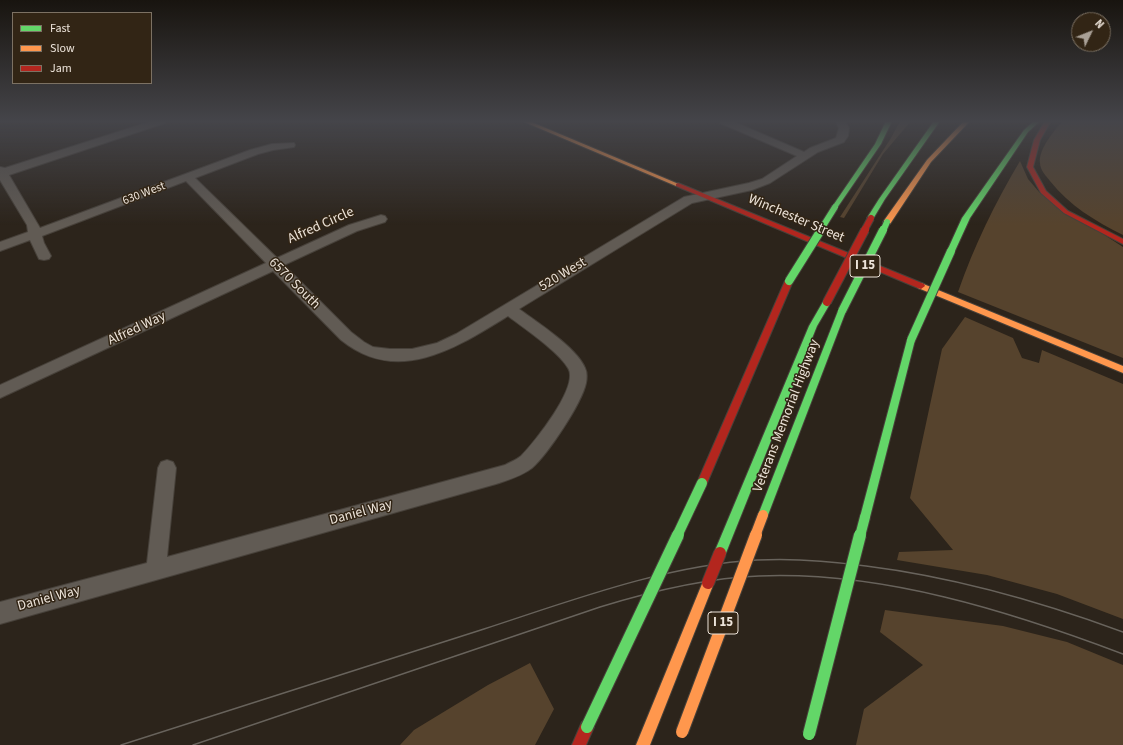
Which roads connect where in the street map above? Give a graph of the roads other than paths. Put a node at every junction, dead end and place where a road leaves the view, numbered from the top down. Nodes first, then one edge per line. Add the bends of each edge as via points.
1 (52, 156) edge
2 (245, 156) edge
3 (609, 156) edge
4 (805, 156) edge
5 (870, 156) edge
6 (913, 156) edge
7 (934, 156) edge
8 (1009, 156) edge
9 (1033, 156) edge
10 (1, 172) edge
11 (188, 177) junction
12 (708, 197) junction
13 (381, 219) dead end
14 (35, 234) junction
15 (1123, 242) edge
16 (0, 248) edge
17 (44, 256) dead end
18 (274, 265) junction
19 (508, 308) junction
20 (419, 353) joint
21 (1123, 370) edge
22 (0, 392) edge
23 (167, 468) dead end
24 (156, 570) junction
25 (0, 613) edge
26 (681, 735) dead end
27 (579, 745) edge
28 (643, 745) edge
29 (806, 745) edge

1 - 10 street
2 - 11 street, 630 West
3 - 12 main road, Winchester Street
4 - 12 street, 520 West via 766,181
5 - 27 main road, bridge via 789,281 702,483
6 - 28 main road, bridge via 882,199 813,326
7 - 26 main road, Veterans Memorial Highway / I 15, bridge via 887,222 842,311
8 - 29 main road, bridge via 966,218 911,340
9 - 15 main road via 1030,167 1043,192 1066,212
10 - 14 street via 33,225
11 - 14 street, 630 West
11 - 18 street, 6570 South
12 - 19 street, 520 West via 688,200
12 - 21 main road, Winchester Street
13 - 18 street, Alfred Circle via 353,228
14 - 16 street, 630 West
14 - 17 street
18 - 20 street, 6570 South via 346,336 361,347 393,355
18 - 22 street, Alfred Way
19 - 20 street, 520 West via 442,348
19 - 24 street, Daniel Way via 569,357 578,374 578,385 572,397 538,448 526,461 496,476
23 - 24 street
24 - 25 street, Daniel Way

